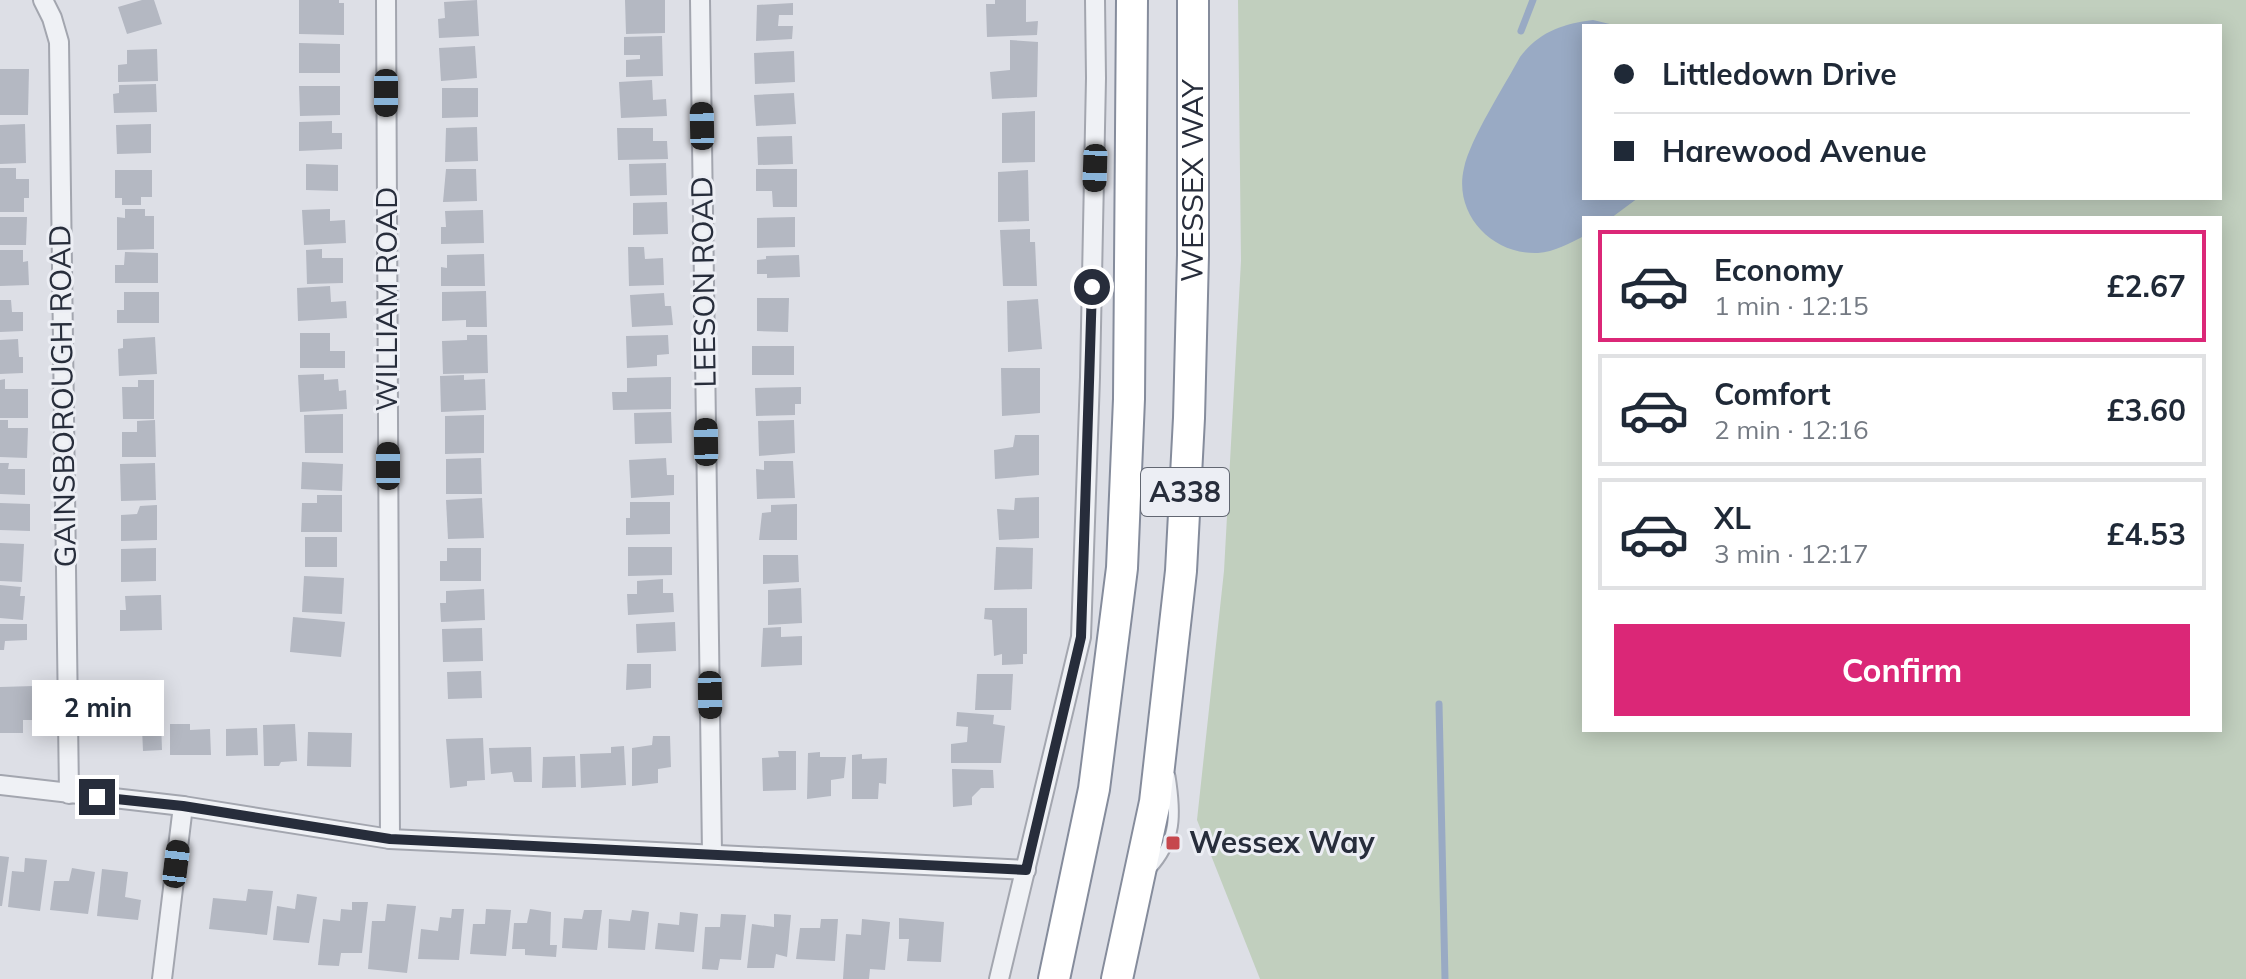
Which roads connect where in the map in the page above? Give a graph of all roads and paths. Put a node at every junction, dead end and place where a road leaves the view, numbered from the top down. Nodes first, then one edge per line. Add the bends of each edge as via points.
1 (43, 0) edge
2 (386, 0) edge
3 (700, 0) edge
4 (1095, 0) edge
5 (1132, 0) edge
6 (1193, 0) edge
7 (0, 785) edge
8 (69, 794) junction
9 (183, 806) junction
10 (390, 839) junction
11 (712, 853) junction
12 (1026, 870) junction
13 (162, 979) edge
14 (999, 979) edge
15 (1054, 979) edge
16 (1117, 979) edge

1 - 8 street, GAINSBOROUGH ROAD via 59,42
2 - 10 street, WILLIAM ROAD
3 - 11 street, LEESON ROAD
4 - 12 street via 1081,637
5 - 15 highway, WESSEX WAY / A338 via 1129,399 1122,568 1094,789
6 - 16 highway, WESSEX WAY / A338 via 1193,239 1181,571 1155,802
7 - 8 street
8 - 9 street
9 - 10 street
9 - 13 street
10 - 11 street
11 - 12 street
12 - 14 street

